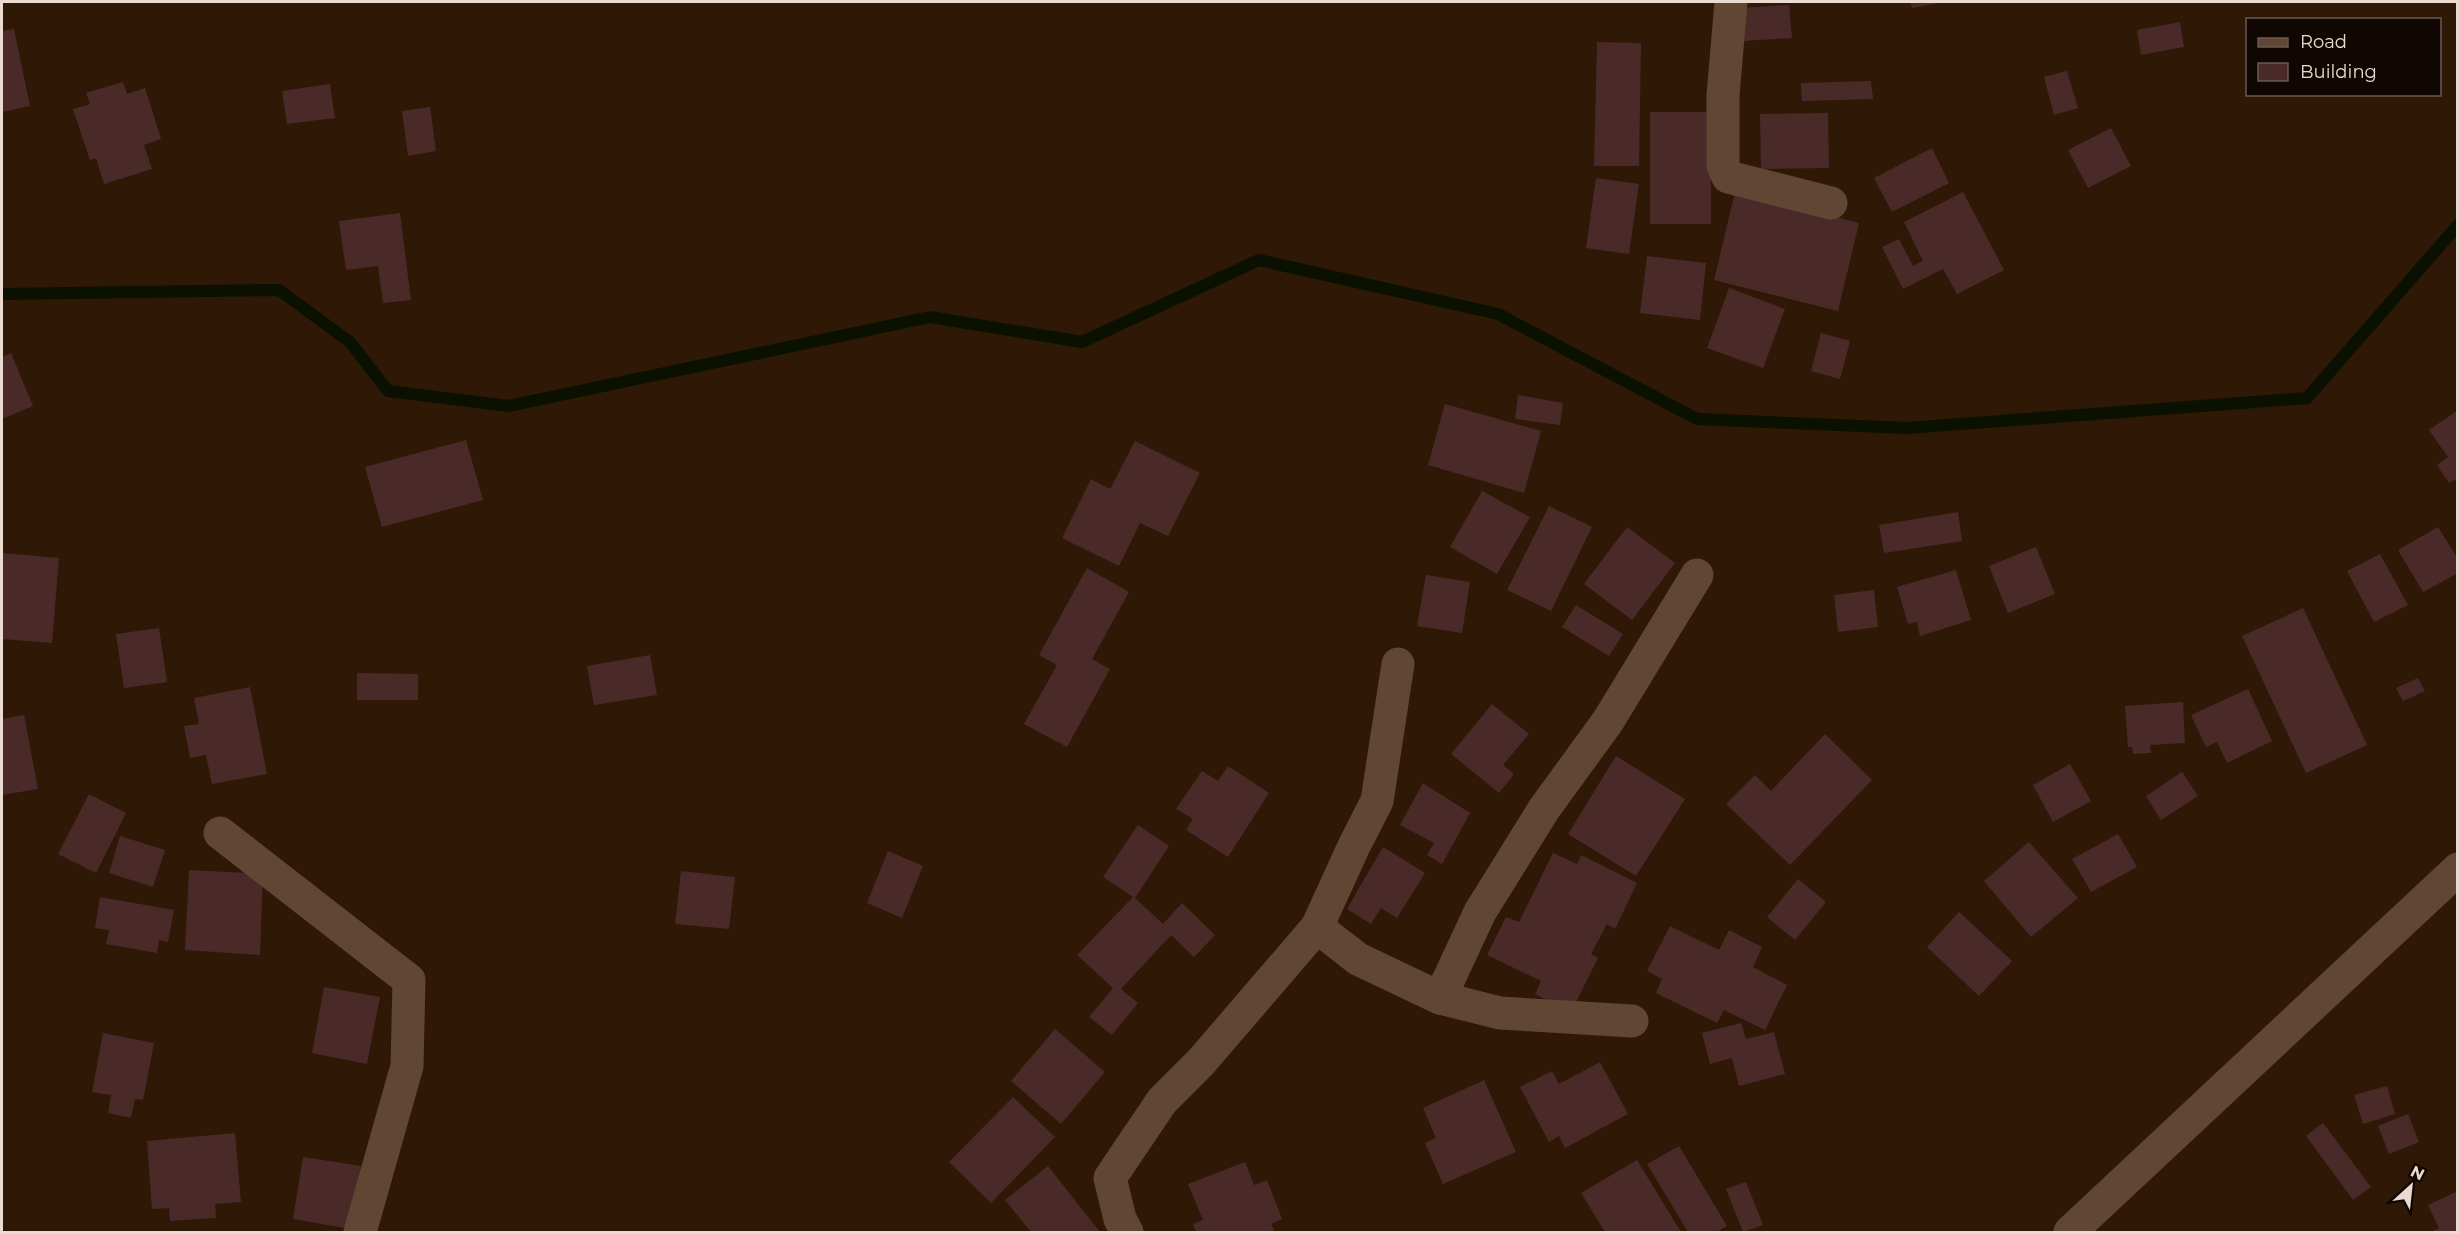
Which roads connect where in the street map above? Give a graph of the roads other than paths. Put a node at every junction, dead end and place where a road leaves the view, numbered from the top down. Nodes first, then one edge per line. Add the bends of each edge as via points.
1 (1731, 2) edge
2 (1831, 203) dead end
3 (1697, 576) dead end
4 (1398, 664) dead end
5 (220, 833) dead end
6 (2457, 869) edge
7 (1317, 927) junction
8 (1440, 998) junction
9 (1632, 1021) dead end
10 (360, 1233) edge
11 (1127, 1233) edge
12 (2070, 1233) edge

1 - 2 street via 1723,95 1723,166 1728,177
3 - 8 street via 1608,721 1544,809 1480,912
4 - 7 street via 1377,801
5 - 10 street via 409,980 407,1066
6 - 12 street
7 - 8 street via 1358,958
7 - 11 street via 1201,1062 1162,1101 1110,1178
8 - 9 street via 1500,1013

